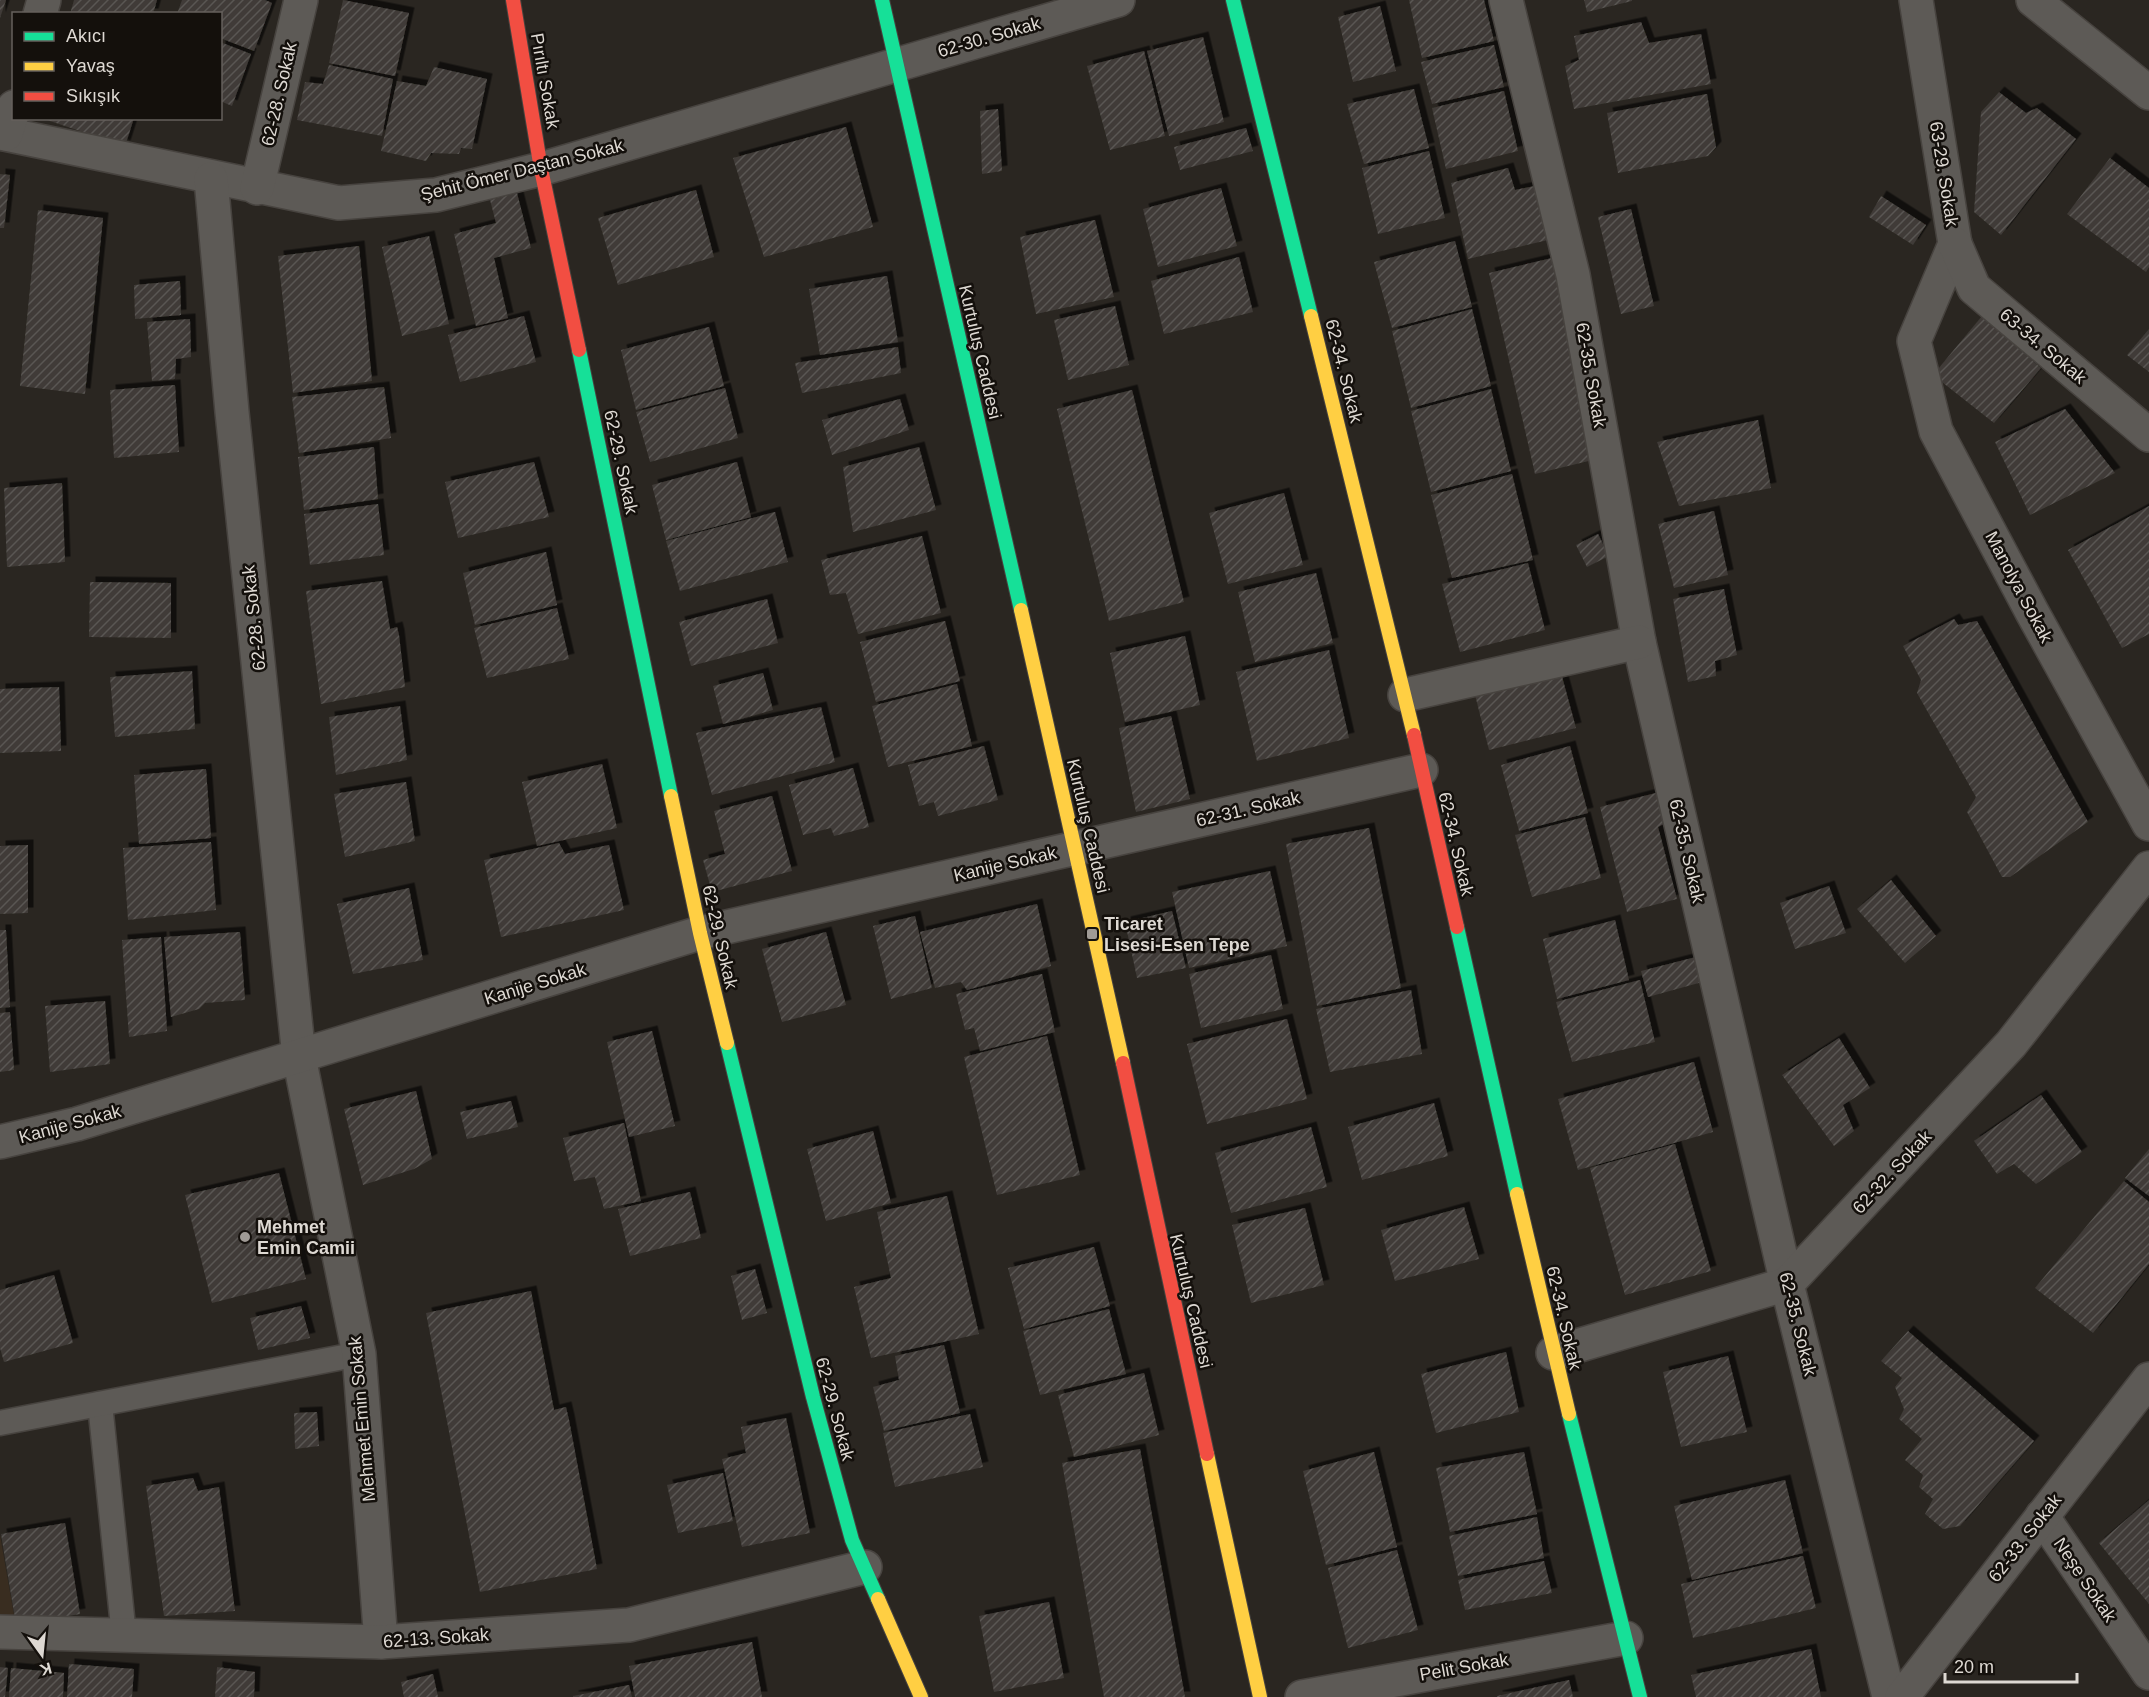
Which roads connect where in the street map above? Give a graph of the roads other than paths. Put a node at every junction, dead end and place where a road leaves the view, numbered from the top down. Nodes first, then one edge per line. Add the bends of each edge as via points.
1 (302, 0) edge
2 (513, 0) edge
3 (882, 0) edge
4 (1118, 0) edge
5 (1233, 0) edge
6 (1506, 0) edge
7 (1916, 0) edge
8 (2033, 0) edge
9 (896, 65) junction
10 (2149, 93) edge
11 (6, 125) edge
12 (541, 169) junction
13 (211, 179) junction
14 (257, 188) junction
15 (1955, 244) junction
16 (1914, 341) joint
17 (2149, 435) edge
18 (1639, 642) junction
19 (1405, 695) junction
20 (1421, 770) junction
21 (2149, 824) edge
22 (1076, 848) junction
23 (2149, 868) edge
24 (700, 933) junction
25 (299, 1057) junction
26 (0, 1142) edge
27 (1788, 1284) junction
28 (1553, 1353) junction
29 (358, 1354) junction
30 (2149, 1379) edge
31 (100, 1404) junction
32 (0, 1423) edge
33 (2042, 1516) junction
34 (865, 1568) junction
35 (0, 1632) edge
36 (124, 1636) junction
37 (1626, 1638) junction
38 (381, 1642) junction
39 (2149, 1672) edge
40 (921, 1697) edge
41 (1260, 1697) edge
42 (1302, 1697) edge
43 (1640, 1697) edge
44 (1889, 1697) edge
45 (1902, 1697) edge

1 - 14 street, 62-28. Sokak
2 - 12 street, Pırıltı Sokak
3 - 9 street, Kurtuluş Caddesi
4 - 9 street, 62-30. Sokak
5 - 19 street, 62-34. Sokak
6 - 18 street, 62-35. Sokak via 1573,275
7 - 15 street, 63-29. Sokak
8 - 10 street
9 - 12 street, Şehit Ömer Daştan Sokak
9 - 22 street, Kurtuluş Caddesi
11 - 13 street, Şehit Ömer Daştan Sokak
12 - 14 street, Şehit Ömer Daştan Sokak via 436,195 339,203
12 - 24 street, 62-29. Sokak
13 - 14 street, Şehit Ömer Daştan Sokak
13 - 25 street, 62-28. Sokak
15 - 16 street, 63-29. Sokak
15 - 17 street, 63-34. Sokak via 1974,288
16 - 21 street, Manolya Sokak via 1936,431
18 - 19 street
18 - 27 street, 62-35. Sokak
19 - 20 street, 62-34. Sokak
20 - 22 street, 62-31. Sokak
20 - 28 street, 62-34. Sokak
22 - 24 street, Kanije Sokak
22 - 41 street, Kurtuluş Caddesi
23 - 27 street, 62-32. Sokak via 2011,1044
24 - 25 street, Kanije Sokak
24 - 34 street, 62-29. Sokak via 813,1397 852,1540
25 - 26 street, Kanije Sokak via 77,1124
25 - 29 street, Mehmet Emin Sokak
27 - 28 street
27 - 44 street, 62-35. Sokak
28 - 37 street, 62-34. Sokak
29 - 31 lane
29 - 38 street, Mehmet Emin Sokak
30 - 33 street, 62-33. Sokak
31 - 32 lane
31 - 36 lane
33 - 39 street, Neşe Sokak
33 - 45 street, 62-33. Sokak
34 - 38 street, 62-13. Sokak via 629,1625
34 - 40 street, 62-29. Sokak
35 - 36 street, 62-13. Sokak
36 - 38 street, 62-13. Sokak
37 - 42 street, Pelit Sokak
37 - 43 street, 62-34. Sokak

